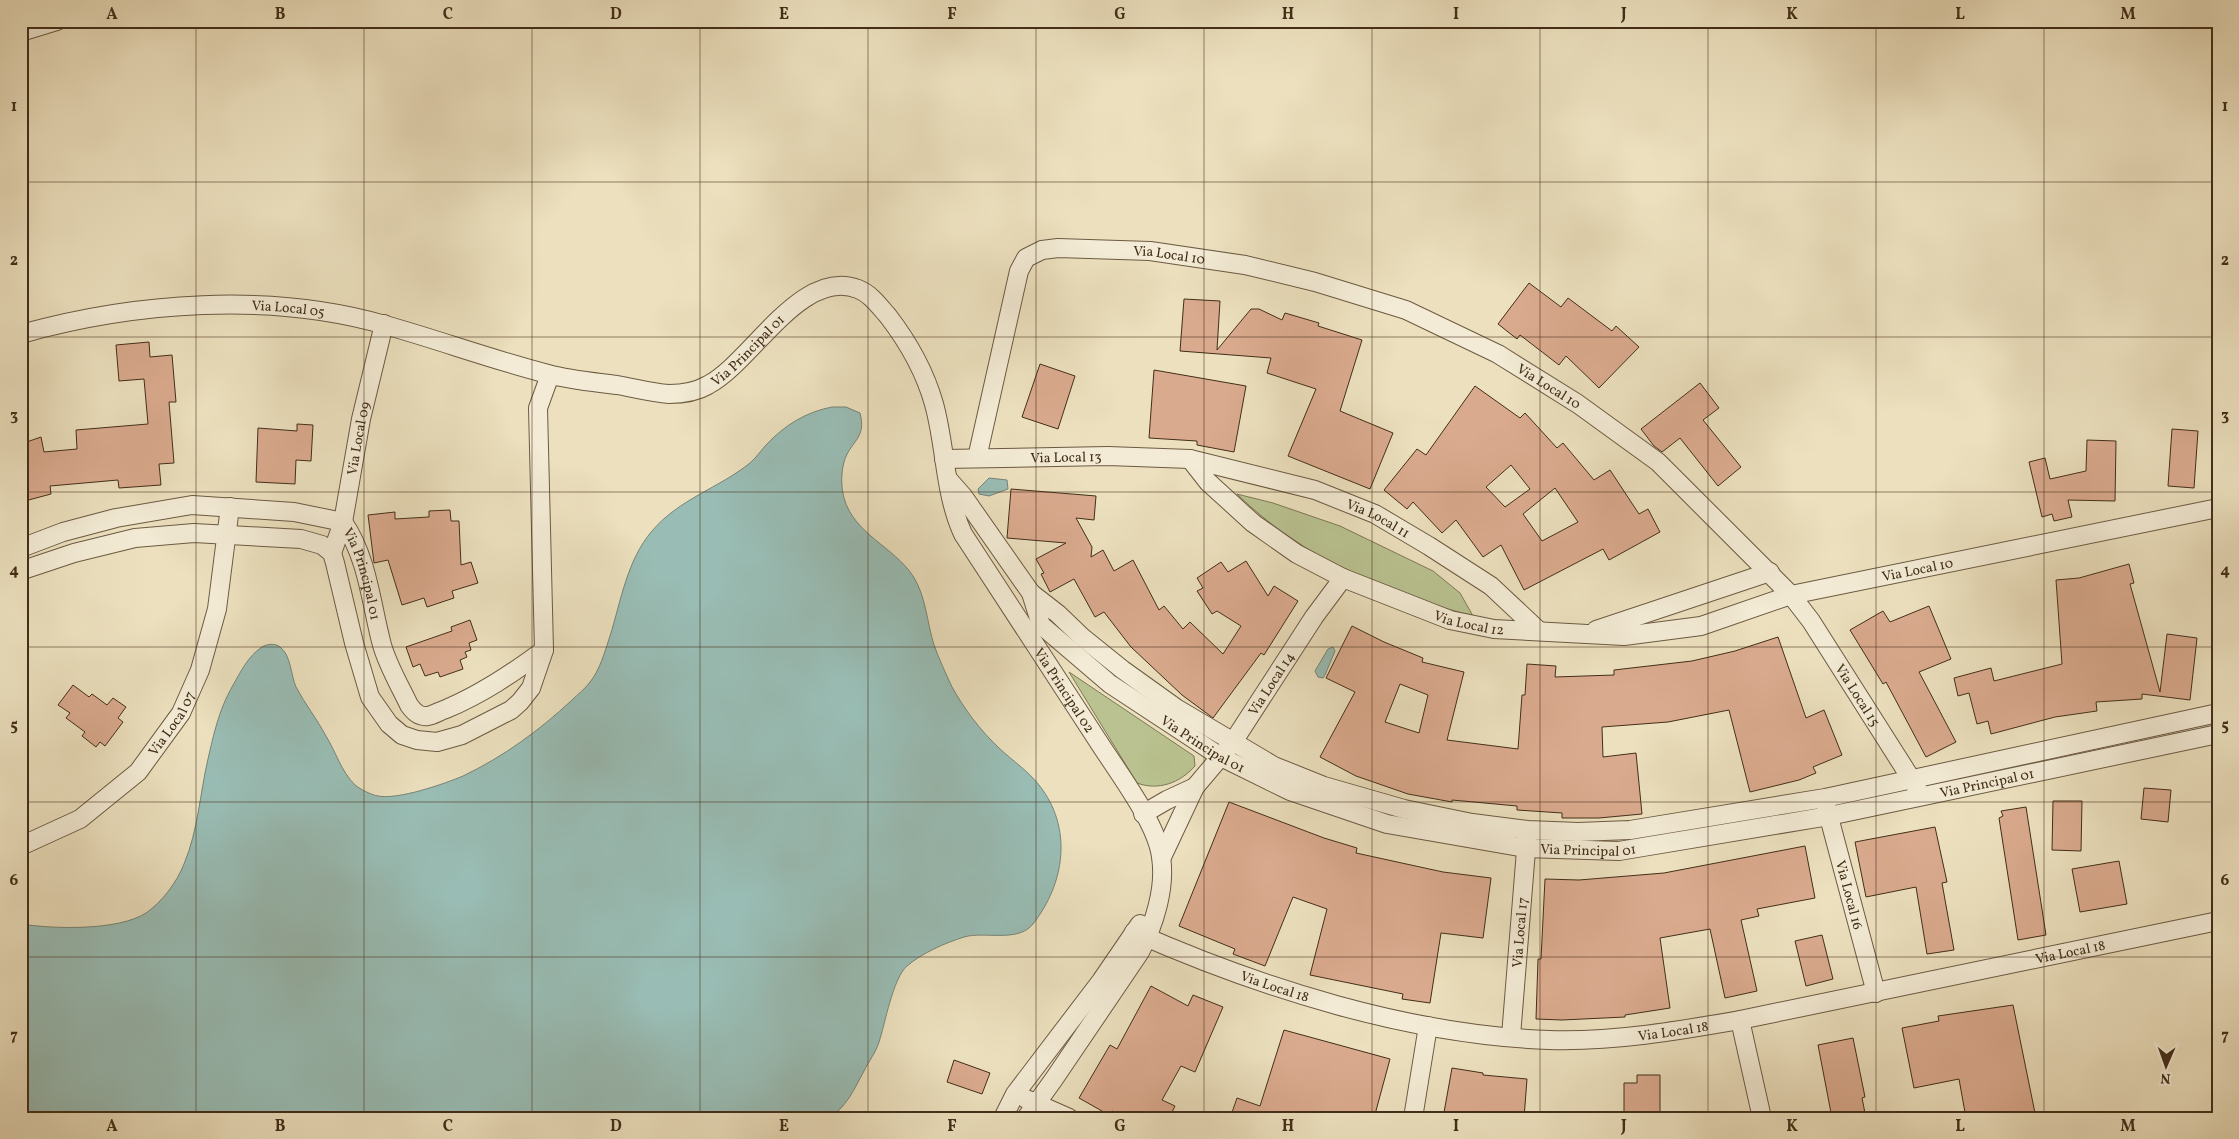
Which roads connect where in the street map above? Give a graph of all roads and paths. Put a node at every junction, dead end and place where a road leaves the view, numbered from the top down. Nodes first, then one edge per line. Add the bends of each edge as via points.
1 (57, 21) edge
2 (21, 32) edge
3 (384, 324) junction
4 (21, 334) edge
5 (550, 374) junction
6 (977, 458) junction
7 (944, 459) junction
8 (1190, 459) junction
9 (948, 479) junction
10 (230, 507) junction
11 (2218, 508) edge
12 (343, 522) junction
13 (228, 535) junction
14 (21, 548) edge
15 (332, 553) junction
16 (22, 570) edge
17 (1770, 572) junction
18 (1343, 578) junction
19 (1031, 593) junction
20 (1792, 595) junction
21 (1539, 631) junction
22 (1586, 634) junction
23 (544, 650) junction
24 (408, 705) junction
25 (2218, 713) edge
26 (388, 724) junction
27 (2218, 734) edge
28 (1233, 742) junction
29 (1221, 757) junction
30 (1912, 778) junction
31 (1195, 787) junction
32 (1922, 795) junction
33 (1825, 798) junction
34 (1144, 814) junction
35 (1829, 816) junction
36 (1528, 830) junction
37 (21, 846) edge
38 (1525, 848) junction
39 (1162, 857) junction
40 (2218, 921) edge
41 (1141, 935) junction
42 (1876, 994) junction
43 (1740, 1020) junction
44 (1428, 1026) junction
45 (1511, 1036) junction
46 (1009, 1106) edge
47 (1030, 1114) edge
48 (1069, 1118) edge
49 (1413, 1118) edge
50 (1762, 1118) edge

1 - 2 street
3 - 4 street, Via Local 05 via 293,306 215,306 127,312
3 - 5 street, Via Local 05
3 - 12 street, Via Local 09 via 361,418
5 - 7 street, Via Principal 01 via 667,394 689,392 708,386 724,375 809,295 828,286 845,285 861,289 873,299 902,335 921,368 934,404
5 - 23 street, Via Principal 01 via 538,408
6 - 7 street, Via Local 13
6 - 8 street, Via Local 13 via 1108,456
6 - 17 street, Via Local 10 via 1018,271 1026,258 1042,250 1058,248 1150,252 1197,258 1245,265 1315,282 1406,310 1498,354 1578,404 1658,462
7 - 9 street, Via Principal 01
8 - 18 street, Via Local 12 via 1208,482 1254,523 1297,554
8 - 21 street, Via Local 11 via 1315,490 1375,514 1491,586
9 - 19 street, Via Principal 01
9 - 34 street, Via Principal 02 via 949,498 963,534
10 - 12 street, Via Principal 01 via 294,512
10 - 13 street
10 - 14 street, Via Principal 01 via 192,505 116,518 63,532
11 - 20 street, Via Local 10
12 - 15 street, Via Local 09
12 - 24 street, Via Principal 01 via 362,557 383,648
13 - 15 street, Via Principal 01 via 301,539 322,545
13 - 16 street, Via Principal 01 via 194,533 135,538
13 - 37 street, Via Local 07 via 218,609 200,670 181,713 138,772 80,819
15 - 26 street, Via Principal 01 via 370,697
17 - 20 street, Via Local 10
17 - 22 street
18 - 21 street, Via Local 12 via 1450,620 1494,629
18 - 28 street, Via Local 14
19 - 28 street, Via Principal 01 via 1123,670 1176,708
19 - 29 street, Via Principal 01 via 1041,625 1110,684
20 - 22 street, Via Local 12 via 1702,626 1624,636
20 - 30 street, Via Local 15
21 - 22 street, Via Local 12
23 - 24 street via 461,703 428,716 415,713
23 - 26 street, Via Principal 01 via 530,688 520,702 511,710 462,735 437,742 417,740 402,735
24 - 26 street
25 - 30 street, Via Principal 01
27 - 32 street, Via Principal 01
28 - 29 street, Via Local 14
28 - 36 street, Via Principal 01 via 1274,766 1324,786 1404,809
29 - 31 street, Via Local 14
29 - 38 street, Via Principal 01 via 1290,790 1387,824
30 - 32 street, Via Local 15
30 - 33 street, Via Principal 01
31 - 34 street, Via Local 14
31 - 39 street, Via Local 14
32 - 35 street, Via Principal 01
33 - 35 street, Via Local 16
33 - 36 street, Via Principal 01 via 1630,830
34 - 39 street, Via Principal 02 via 1156,836
35 - 38 street, Via Principal 01 via 1619,851
35 - 42 street, Via Local 16
36 - 38 street, Via Local 17
38 - 45 street, Via Local 17
39 - 41 street, Via Principal 02 via 1162,882 1157,906
40 - 42 street, Via Local 18
41 - 44 street, Via Local 18 via 1240,974 1333,1004
41 - 46 street, Via Principal 02 via 1101,981
41 - 47 street, Via Principal 02 via 1140,952
42 - 43 street, Via Local 18
43 - 45 street, Via Local 18 via 1667,1033 1606,1038 1549,1040
43 - 50 street
44 - 45 street, Via Local 18
44 - 49 street
46 - 47 street
47 - 48 street

